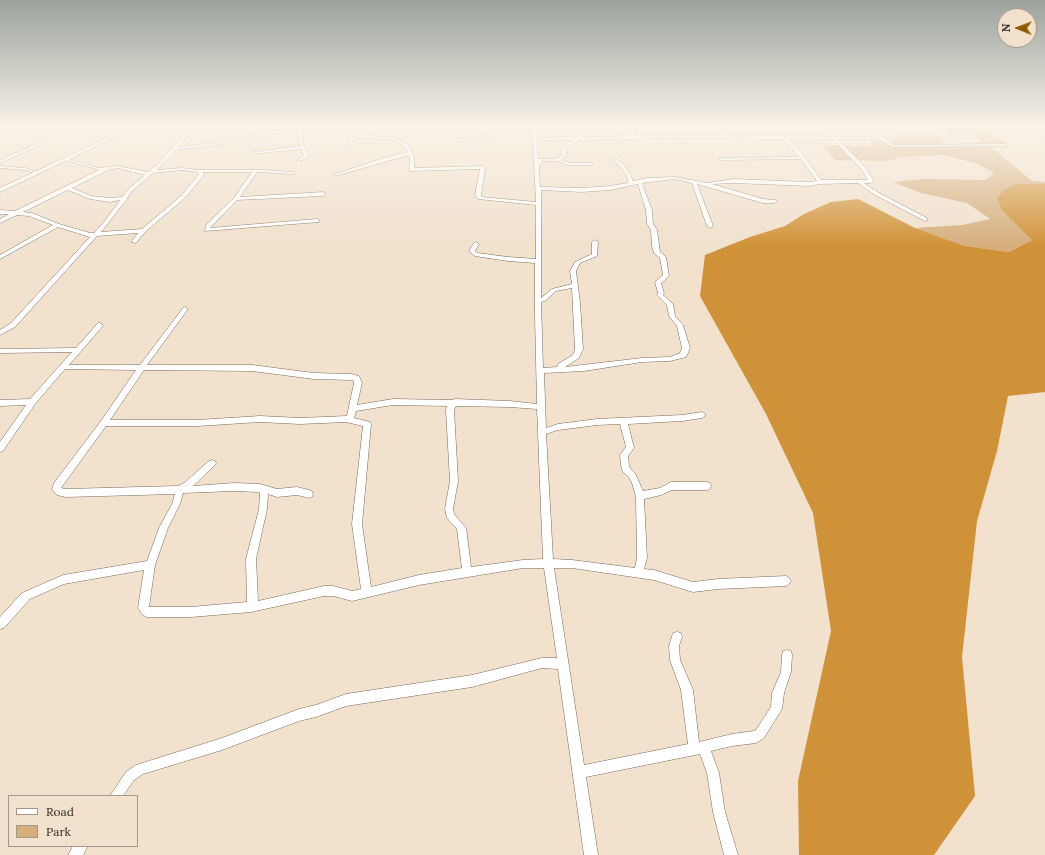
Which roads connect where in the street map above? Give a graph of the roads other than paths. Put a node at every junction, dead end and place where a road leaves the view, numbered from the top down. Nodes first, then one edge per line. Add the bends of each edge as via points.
1 (0, 167) edge
2 (51, 167) edge
3 (94, 167) edge
4 (362, 167) edge
5 (411, 167) edge
6 (537, 167) edge
7 (623, 167) edge
8 (809, 167) edge
9 (861, 167) edge
10 (106, 169) junction
11 (159, 169) joint
12 (256, 171) junction
13 (202, 172) junction
14 (38, 173) junction
15 (150, 173) junction
16 (292, 173) dead end
17 (337, 175) dead end
18 (639, 181) junction
19 (694, 182) junction
20 (820, 182) junction
21 (860, 182) junction
22 (631, 183) junction
23 (702, 184) junction
24 (68, 188) junction
25 (538, 188) junction
26 (0, 190) edge
27 (323, 194) dead end
28 (125, 198) junction
29 (236, 199) junction
30 (774, 202) dead end
31 (539, 204) junction
32 (0, 212) edge
33 (15, 213) junction
34 (924, 219) dead end
35 (0, 221) edge
36 (317, 221) dead end
37 (57, 225) junction
38 (710, 226) dead end
39 (143, 231) junction
40 (95, 235) junction
41 (134, 242) dead end
42 (595, 242) dead end
43 (476, 244) dead end
44 (0, 256) edge
45 (538, 261) junction
46 (573, 286) junction
47 (538, 300) junction
48 (185, 309) dead end
49 (100, 325) dead end
50 (1, 329) edge
51 (0, 350) edge
52 (78, 350) junction
53 (65, 367) junction
54 (142, 367) junction
55 (561, 369) junction
56 (541, 371) junction
57 (32, 402) junction
58 (455, 402) junction
59 (0, 403) edge
60 (540, 407) junction
61 (353, 409) junction
62 (702, 415) dead end
63 (350, 419) junction
64 (623, 421) junction
65 (104, 423) junction
66 (541, 432) junction
67 (0, 449) edge
68 (212, 463) dead end
69 (707, 486) dead end
70 (260, 488) junction
71 (180, 490) junction
72 (309, 494) dead end
73 (640, 497) junction
74 (548, 563) junction
75 (150, 565) junction
76 (467, 572) junction
77 (638, 573) junction
78 (786, 581) dead end
79 (367, 593) junction
80 (251, 607) junction
81 (0, 624) edge
82 (677, 637) dead end
83 (787, 655) dead end
84 (563, 664) junction
85 (699, 748) junction
86 (579, 772) junction
87 (117, 795) edge
88 (590, 855) edge
89 (731, 855) edge

1 - 14 street
2 - 14 street
3 - 10 street
4 - 17 street
5 - 31 street via 411,170 483,168 478,195 480,198
6 - 25 street
7 - 22 street
8 - 20 street
9 - 21 street via 870,179
10 - 15 street via 118,167
10 - 24 street
11 - 13 street
11 - 15 street
12 - 13 street
12 - 16 street
12 - 29 street
13 - 39 street via 184,196
14 - 26 street
15 - 28 street via 129,191
18 - 19 street via 668,178
18 - 22 street
18 - 55 street via 649,210 650,224 654,230 657,253 662,258 665,270 666,276 658,282 660,295 670,304 672,316 680,325 686,348 683,355 670,360 642,360
19 - 23 street
19 - 38 street
20 - 21 street
20 - 23 street via 809,184 734,181
21 - 34 street
22 - 25 street via 582,190
23 - 30 street via 749,198
24 - 28 street via 90,197 110,200
24 - 33 street
25 - 31 street
27 - 29 street
28 - 40 street
29 - 36 street via 207,230
31 - 45 street
32 - 33 street
33 - 35 street
33 - 37 street via 30,214
37 - 40 street
37 - 44 street
39 - 40 street
39 - 41 street
40 - 50 street via 13,325
42 - 46 street via 595,254 578,262 573,271
43 - 45 street via 472,251 475,254
45 - 47 street
46 - 47 street via 554,290 543,300
46 - 55 street via 577,303 578,349 576,356 561,366
47 - 56 street
48 - 54 street
49 - 52 street
51 - 52 street
52 - 53 street
53 - 54 street
53 - 57 street
54 - 61 street via 252,368 314,376 352,377 356,378 358,383
54 - 65 street
55 - 56 street
56 - 60 street
57 - 59 street
57 - 67 street
58 - 60 street
58 - 61 street via 393,402
58 - 76 street via 450,410 454,481 449,509 461,528
60 - 66 street
61 - 63 street
62 - 64 street
63 - 65 street via 260,418 197,423
63 - 79 street via 364,422 368,427 357,524
64 - 66 street via 558,427
64 - 73 street via 630,448 624,455 625,466 636,483
65 - 71 street via 56,489 60,492
66 - 74 street
68 - 71 street
69 - 73 street via 671,486
70 - 71 street
70 - 72 street via 277,493 297,491
70 - 80 street via 264,492 263,509 251,560
71 - 75 street
73 - 77 street via 642,558
74 - 76 street
74 - 77 street
74 - 84 street
75 - 80 street via 142,608 147,612 191,612
75 - 81 street via 63,580 26,596
76 - 79 street via 419,580
77 - 78 street via 698,588 718,584
79 - 80 street via 352,596 324,591
82 - 85 street via 674,646 675,660 687,690
83 - 85 street via 786,672 778,693 776,709 760,734 752,738
84 - 86 street
84 - 87 street via 542,662 472,681 346,700 222,744 140,769 130,776
85 - 86 street
85 - 89 street via 713,772 719,812
86 - 88 street

